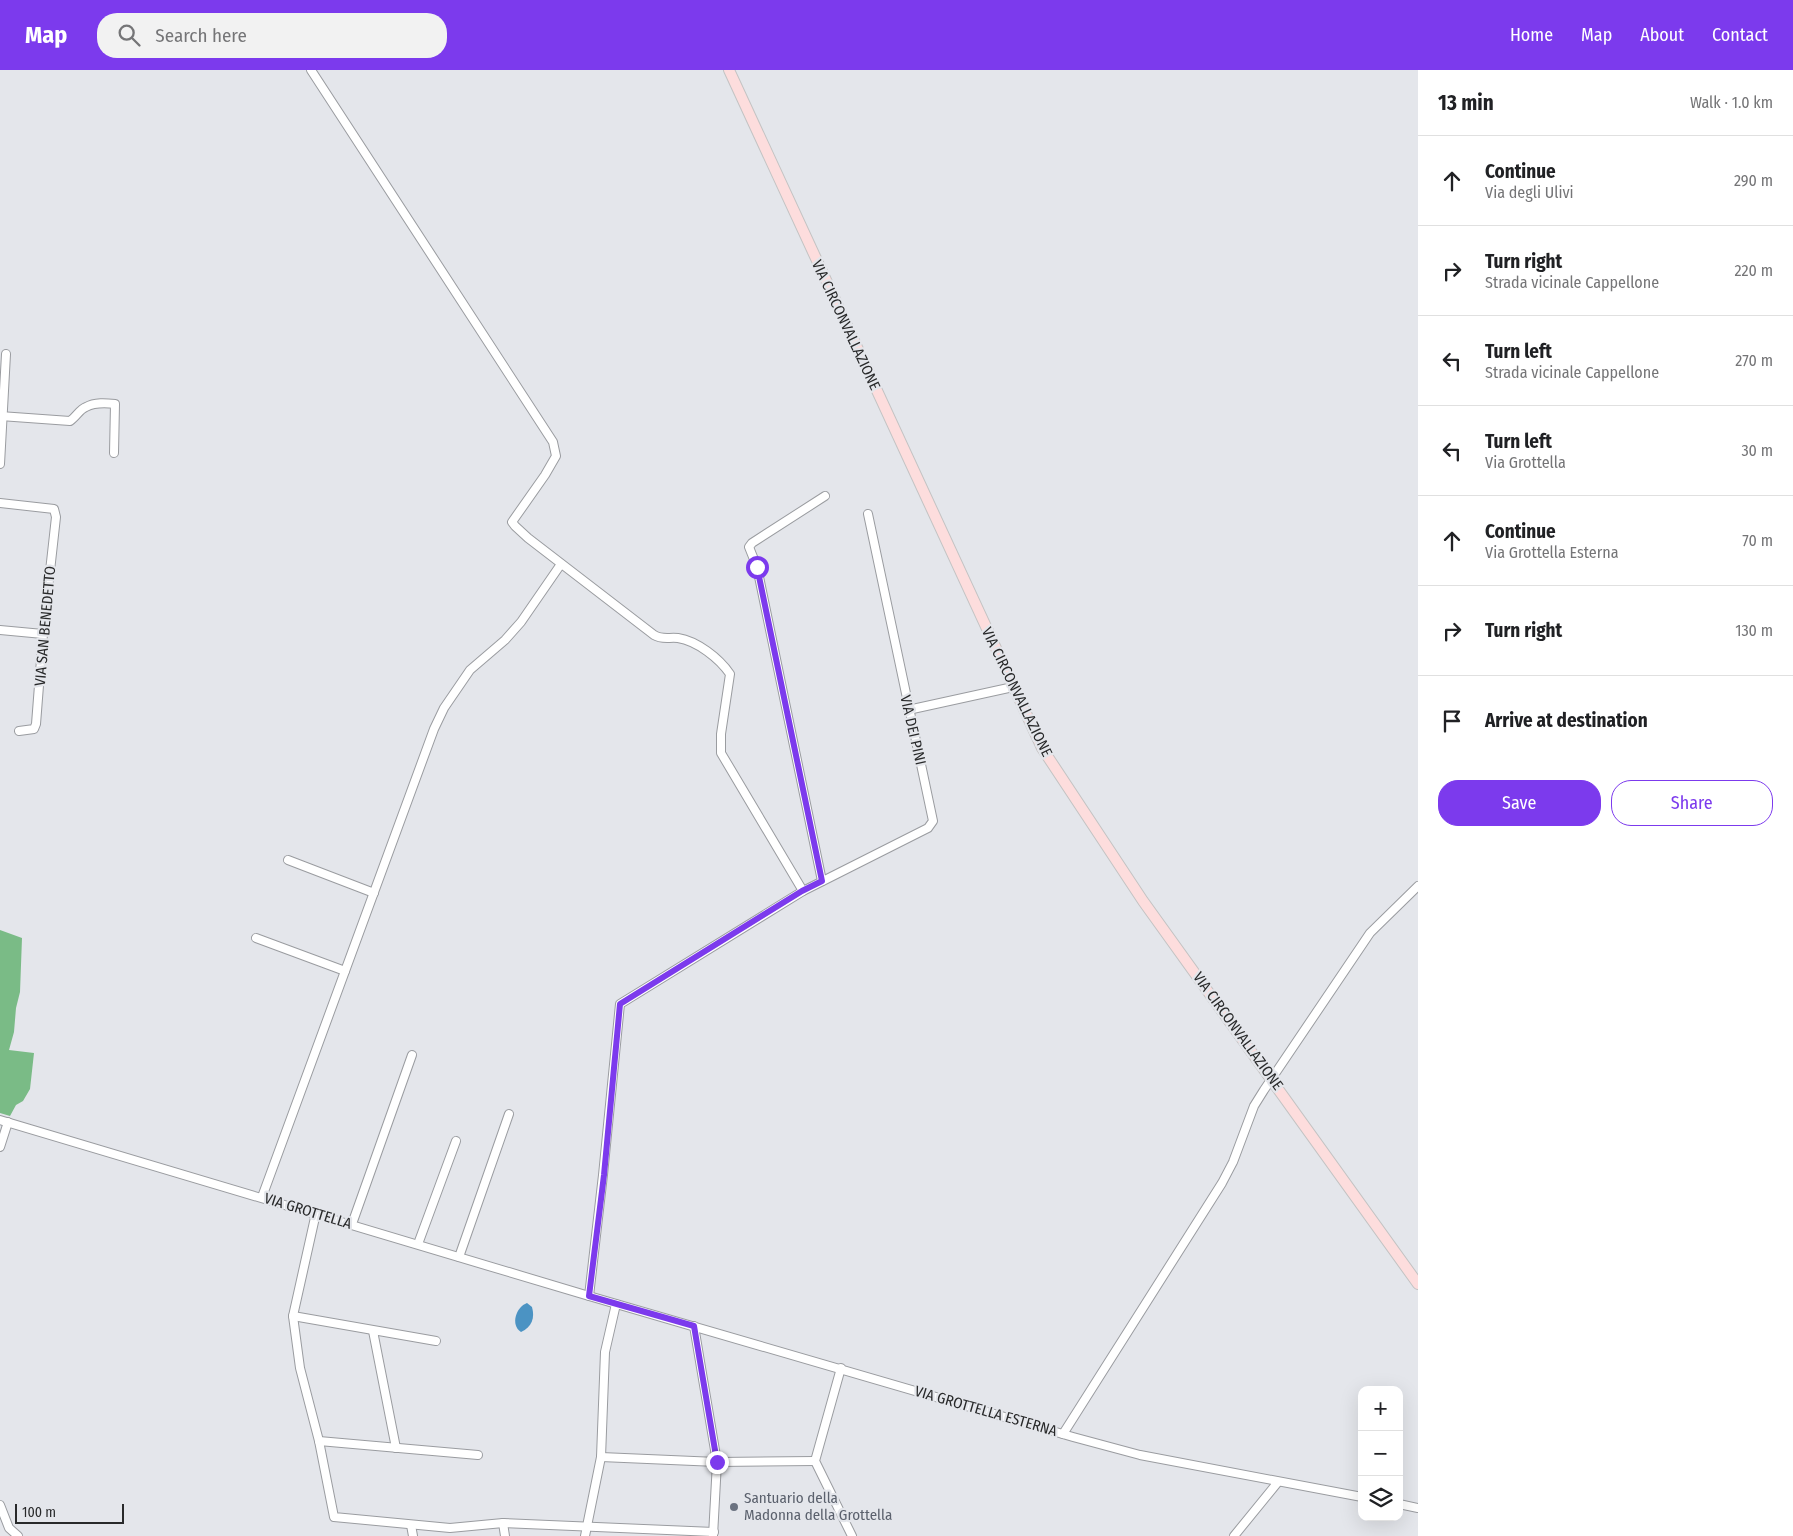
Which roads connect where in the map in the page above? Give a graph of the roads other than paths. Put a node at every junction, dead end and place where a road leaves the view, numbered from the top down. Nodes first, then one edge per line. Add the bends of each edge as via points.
1 (311, 70) edge
2 (729, 70) edge
3 (6, 354) dead end
4 (2, 416) edge
5 (114, 453) dead end
6 (0, 464) edge
7 (825, 496) dead end
8 (0, 503) edge
9 (868, 514) dead end
10 (561, 564) junction
11 (0, 630) edge
12 (43, 634) junction
13 (1013, 686) junction
14 (908, 710) junction
15 (19, 731) dead end
16 (288, 860) dead end
17 (822, 881) junction
18 (1418, 886) edge
19 (802, 891) junction
20 (374, 893) junction
21 (256, 938) dead end
22 (346, 971) junction
23 (412, 1055) dead end
24 (1272, 1078) junction
25 (510, 1114) dead end
26 (4, 1121) edge
27 (456, 1141) dead end
28 (0, 1147) edge
29 (262, 1197) junction
30 (316, 1213) junction
31 (352, 1224) junction
32 (418, 1244) junction
33 (459, 1257) junction
34 (1418, 1284) edge
35 (589, 1296) junction
36 (616, 1304) junction
37 (293, 1316) junction
38 (694, 1326) junction
39 (373, 1331) junction
40 (436, 1341) dead end
41 (841, 1368) junction
42 (1063, 1434) junction
43 (319, 1441) junction
44 (396, 1448) junction
45 (478, 1455) dead end
46 (601, 1458) junction
47 (815, 1461) junction
48 (717, 1462) junction
49 (1278, 1482) junction
50 (1358, 1496) edge
51 (0, 1505) edge
52 (1403, 1505) edge
53 (1418, 1508) edge
54 (503, 1523) junction
55 (411, 1525) junction
56 (587, 1526) junction
57 (713, 1534) edge
58 (18, 1536) edge
59 (413, 1536) edge
60 (505, 1536) edge
61 (585, 1536) edge
62 (852, 1536) edge
63 (1234, 1536) edge

1 - 10 street via 553,442 556,456 512,522
2 - 13 main road, VIA CIRCONVALLAZIONE
3 - 4 street
4 - 5 street via 70,421 85,407 116,404
4 - 6 street
7 - 17 street via 749,547 757,567
8 - 12 street, VIA SAN BENEDETTO via 54,509 56,517
9 - 14 street, VIA DEI PINI
10 - 19 street via 654,635 688,640 725,667 730,674 720,734 721,753
10 - 20 street via 521,622 470,670 444,708
11 - 12 street
12 - 15 street, VIA SAN BENEDETTO via 36,724 34,729
13 - 14 street
13 - 24 main road, VIA CIRCONVALLAZIONE via 1042,748 1090,821
14 - 17 street, VIA DEI PINI via 933,822 928,828
16 - 20 street
17 - 19 street
18 - 24 street via 1370,933
19 - 35 street via 620,1004
20 - 22 street
21 - 22 street
22 - 29 street
23 - 31 street
24 - 34 main road, VIA CIRCONVALLAZIONE
24 - 42 street via 1254,1106 1222,1183
25 - 33 street
26 - 28 street
26 - 29 street, VIA GROTTELLA
27 - 32 street
29 - 30 street, VIA GROTTELLA
30 - 31 street, VIA GROTTELLA
30 - 37 street
31 - 32 street, VIA GROTTELLA
32 - 33 street, VIA GROTTELLA
33 - 35 street, VIA GROTTELLA
35 - 36 street, VIA GROTTELLA
36 - 38 street, VIA GROTTELLA ESTERNA
36 - 46 street via 605,1352
37 - 39 street
37 - 43 street via 300,1368
38 - 41 street, VIA GROTTELLA ESTERNA
38 - 48 street
39 - 40 street
39 - 44 street
41 - 42 street, VIA GROTTELLA ESTERNA
41 - 47 street
42 - 49 street, VIA GROTTELLA ESTERNA via 1140,1455
43 - 44 street
43 - 55 street via 334,1517
44 - 45 street
46 - 48 street
46 - 56 street
47 - 48 street
47 - 62 street
48 - 57 street
49 - 50 street, VIA GROTTELLA ESTERNA
49 - 63 street
51 - 58 street via 9,1528
52 - 53 street
54 - 55 street via 450,1528
54 - 56 street
54 - 60 street
55 - 59 street
56 - 57 street
56 - 61 street

